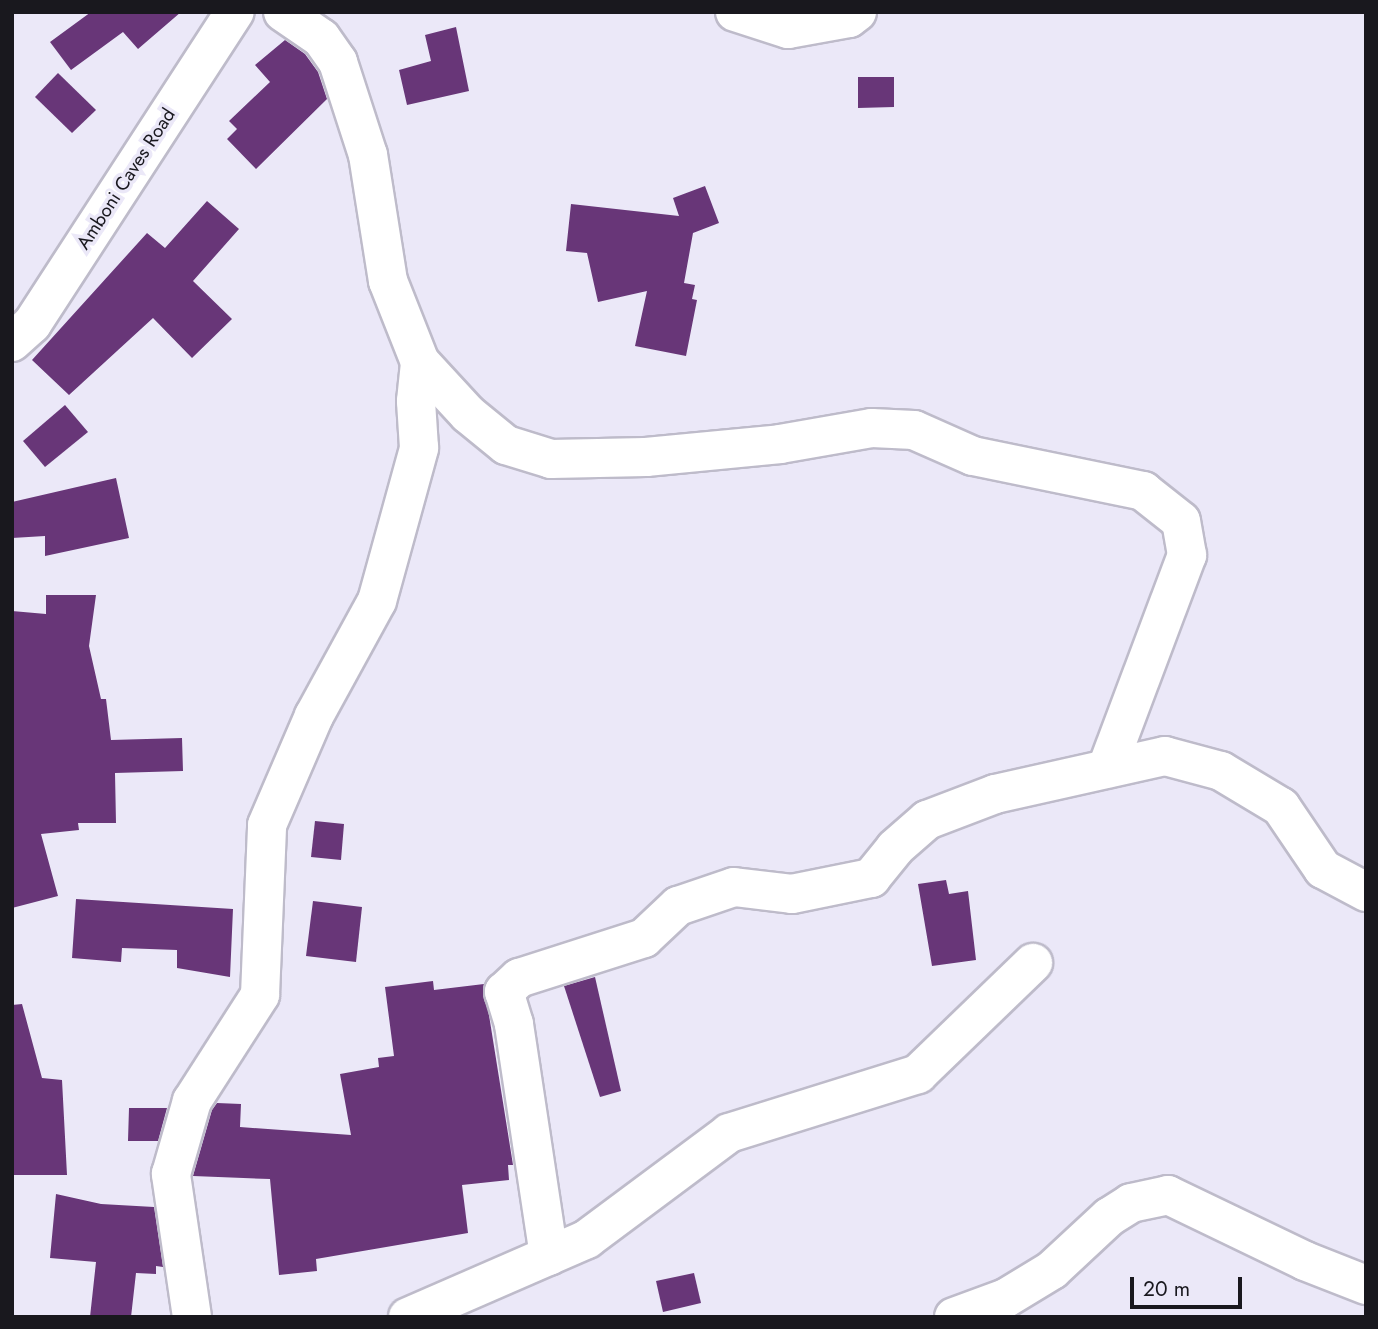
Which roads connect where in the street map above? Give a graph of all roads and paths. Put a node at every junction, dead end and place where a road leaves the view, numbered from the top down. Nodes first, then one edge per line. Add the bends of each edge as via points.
1 (235, 12) edge
2 (283, 12) edge
3 (735, 12) edge
4 (857, 12) edge
5 (12, 342) edge
6 (420, 362) junction
7 (1107, 768) junction
8 (1366, 892) edge
9 (1033, 962) dead end
10 (549, 1256) junction
11 (1366, 1285) edge
12 (192, 1317) edge
13 (408, 1317) edge
14 (954, 1317) edge

1 - 5 street, Amboni Caves Road via 32,324
2 - 6 street via 321,38 338,62 368,155 388,281
3 - 4 street via 788,29 849,18
6 - 7 street via 468,414 506,445 551,459 646,457 780,444 872,428 914,430 973,456 1143,491 1181,521 1187,555
6 - 12 street via 416,401 419,448 377,601 314,716 267,825 260,995 191,1101 171,1174
7 - 8 street via 1165,756 1221,771 1281,807 1323,869
7 - 10 street via 995,794 927,820 895,848 871,878 792,894 734,887 678,906 643,937 519,978 505,992 514,1024
9 - 10 street via 918,1074 729,1133 587,1239
10 - 13 street
11 - 14 street via 1168,1195 1131,1203 1109,1217 1052,1270 1006,1297

